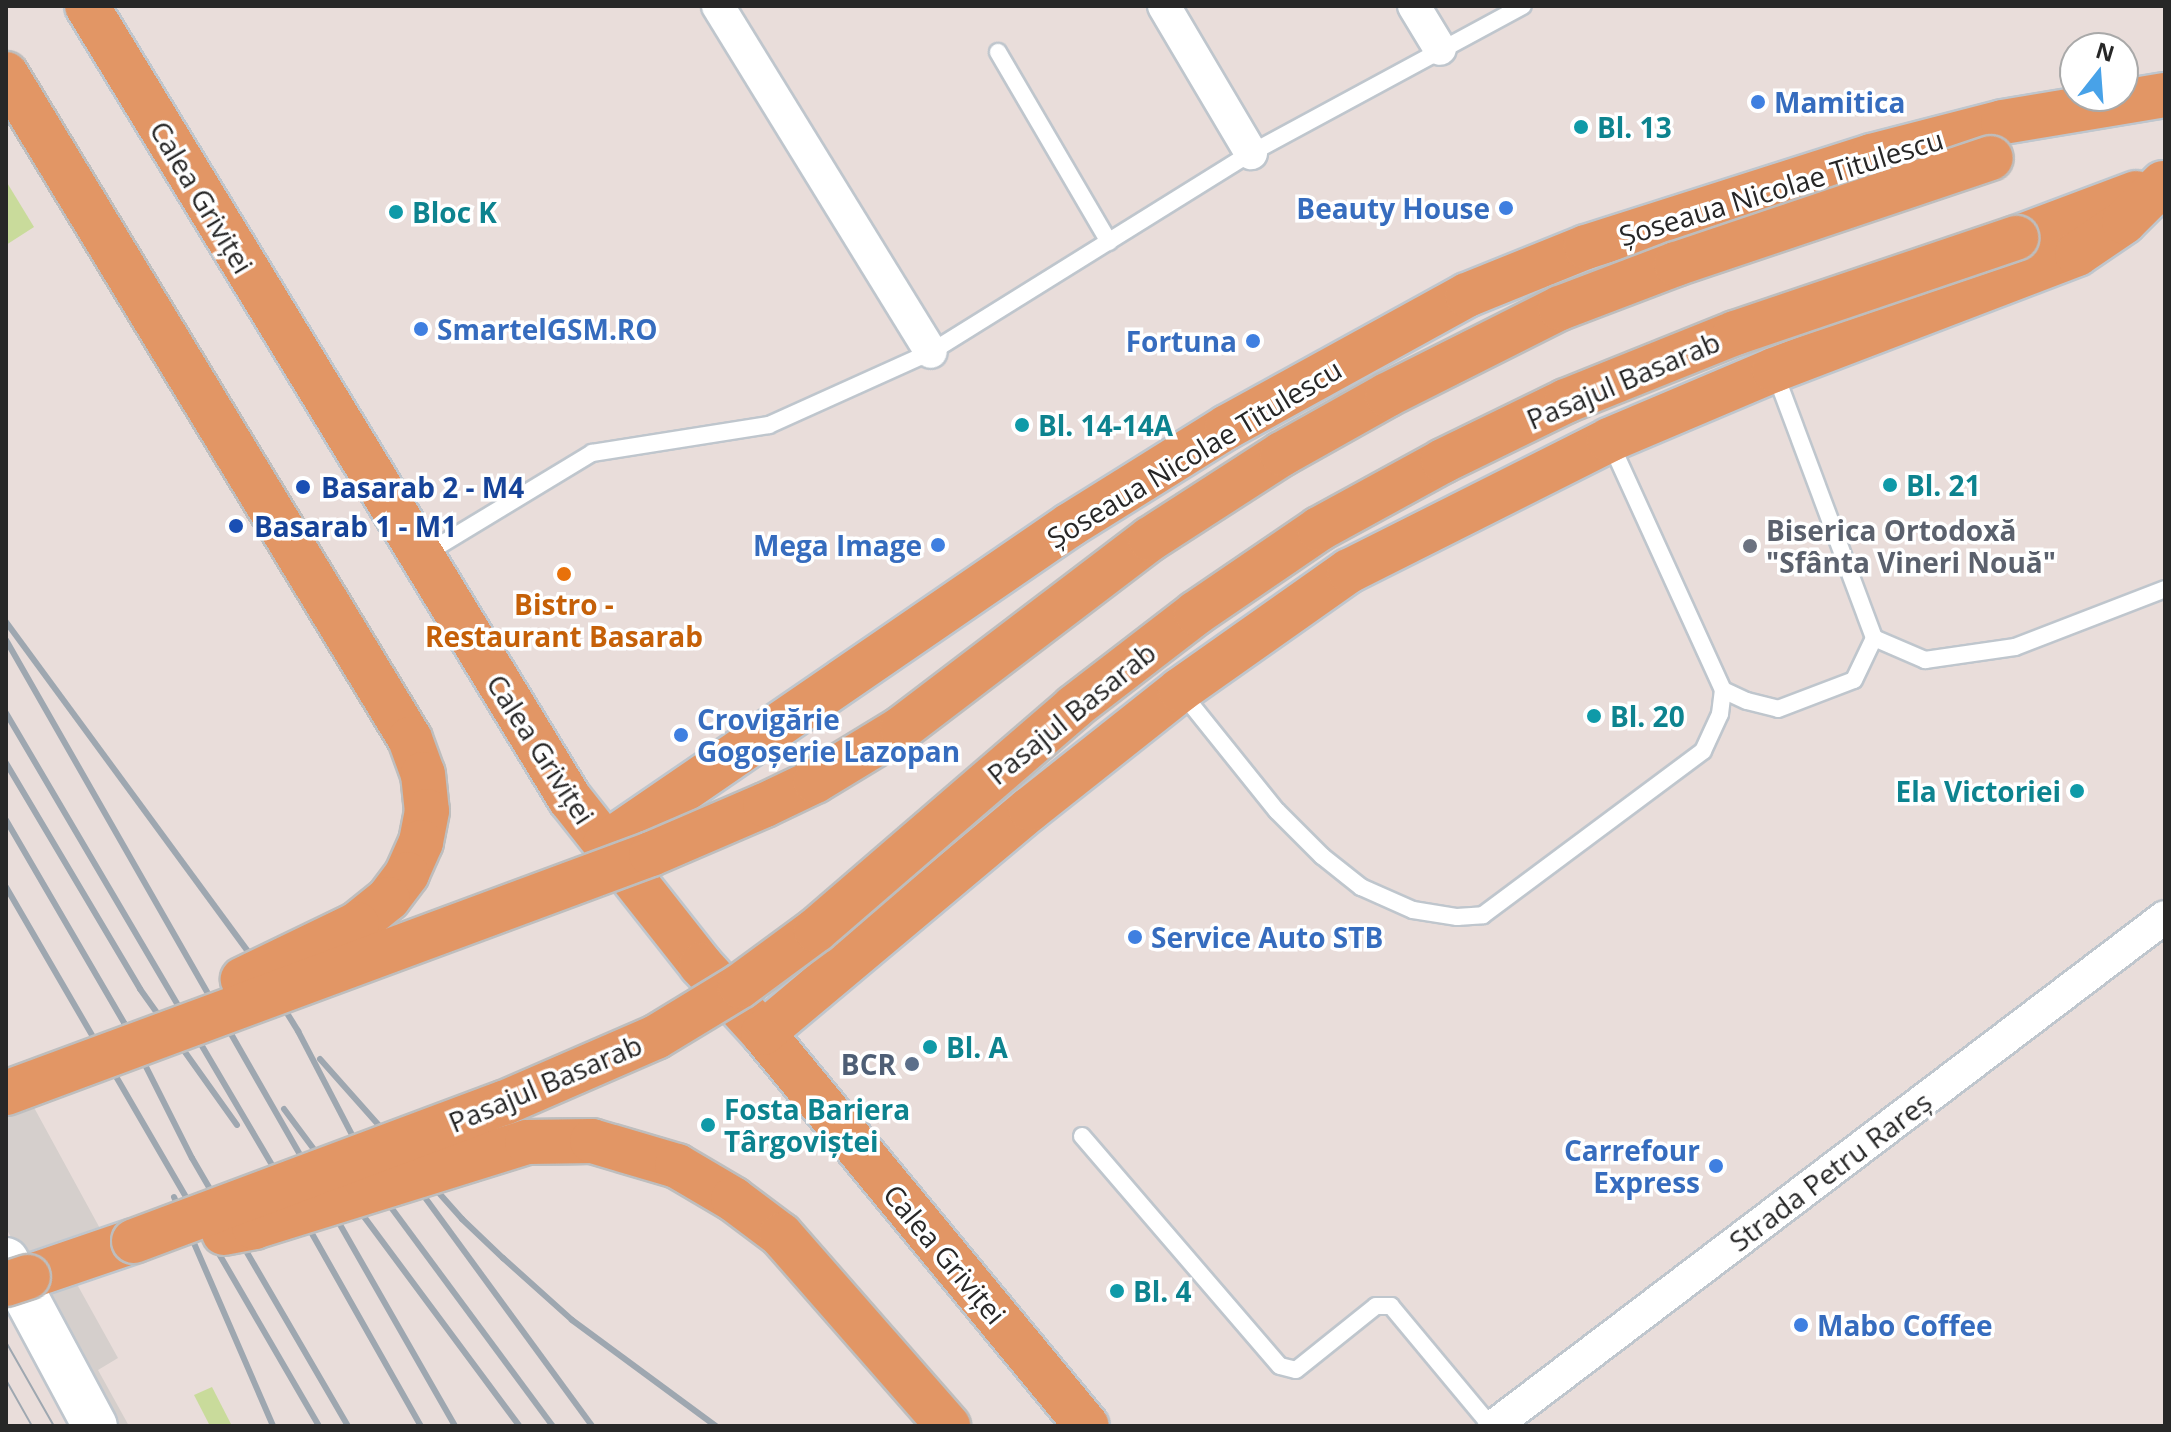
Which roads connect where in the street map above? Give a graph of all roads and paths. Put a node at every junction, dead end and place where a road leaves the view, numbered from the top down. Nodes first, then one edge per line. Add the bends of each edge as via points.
1 (87, 6) edge
2 (718, 6) edge
3 (1164, 6) edge
4 (1414, 6) edge
5 (1523, 6) edge
6 (1440, 49) junction
7 (998, 52) dead end
8 (6, 74) edge
9 (2165, 95) edge
10 (2165, 102) edge
11 (1251, 153) junction
12 (2164, 183) edge
13 (1109, 242) junction
14 (931, 352) junction
15 (1774, 370) junction
16 (1609, 440) junction
17 (420, 557) junction
18 (2165, 589) edge
19 (1874, 638) junction
20 (1180, 690) junction
21 (1723, 690) junction
22 (605, 844) junction
23 (2165, 917) edge
24 (763, 1033) junction
25 (96, 1060) junction
26 (6, 1093) edge
27 (1082, 1136) dead end
28 (134, 1241) junction
29 (6, 1260) edge
30 (6, 1284) edge
31 (95, 1426) edge
32 (948, 1426) edge
33 (1087, 1426) edge
34 (1493, 1426) edge

1 - 17 main road, Calea Griviței
2 - 14 street
3 - 11 street
4 - 6 street
5 - 6 lane
6 - 11 lane
7 - 13 lane
8 - 25 main road, bridge via 410,739 423,774 427,811 407,874 388,899 357,924 163,1018
9 - 22 main road, Șoseaua Nicolae Titulescu via 2003,122 1871,156 1586,247 1467,295 1227,427 1070,525
10 - 25 main road, bridge via 1690,259 1560,308 1282,454 1150,539 902,728 842,766 637,859
11 - 13 lane
12 - 15 main road via 2124,222 2077,254
12 - 28 main road, Pasajul Basarab, bridge via 1735,333 1566,401 1443,461 1319,529 1196,613 1074,707 816,930 740,986 656,1037 504,1103
13 - 14 lane
14 - 17 lane via 769,425 592,453
15 - 16 main road
15 - 19 lane
16 - 20 main road via 1349,571
16 - 21 lane
17 - 22 main road, Calea Griviței via 570,799
18 - 19 lane via 2015,647 1925,660
19 - 21 lane via 1854,680 1778,709
20 - 21 lane via 1277,811 1322,856 1374,893 1413,910 1457,917 1483,915 1703,751 1715,732
20 - 24 main road
22 - 24 main road, Calea Griviței
23 - 34 street, Strada Petru Rareș
24 - 33 main road, Calea Griviței
25 - 26 main road, bridge
27 - 34 lane via 1280,1366 1296,1370 1376,1306 1391,1306
28 - 30 main road, Pasajul Basarab, bridge
28 - 32 main road, bridge via 254,1227 527,1142 592,1141 677,1166 781,1235
29 - 31 main road

